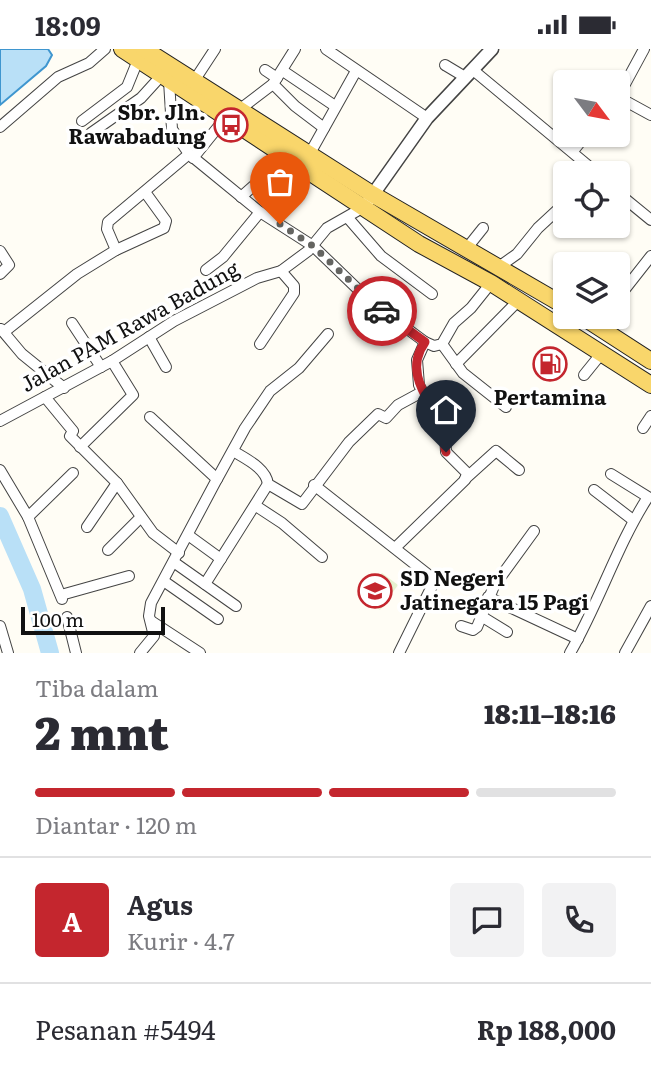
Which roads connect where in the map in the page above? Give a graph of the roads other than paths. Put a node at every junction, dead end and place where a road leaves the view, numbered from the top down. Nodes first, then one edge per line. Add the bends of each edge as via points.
1 (106, 49) edge
2 (122, 49) edge
3 (215, 49) edge
4 (295, 49) edge
5 (326, 49) edge
6 (492, 49) edge
7 (644, 49) edge
8 (141, 55) edge
9 (444, 65) dead end
10 (265, 70) dead end
11 (356, 71) junction
12 (469, 73) junction
13 (630, 75) edge
14 (278, 77) junction
15 (165, 78) junction
16 (194, 81) junction
17 (630, 104) edge
18 (335, 106) junction
19 (233, 113) junction
20 (651, 115) edge
21 (427, 118) junction
22 (82, 121) dead end
23 (0, 127) edge
24 (324, 128) junction
25 (91, 133) dead end
26 (576, 147) edge
27 (573, 151) junction
28 (309, 155) junction
29 (191, 156) junction
30 (286, 157) junction
31 (583, 161) edge
32 (145, 192) junction
33 (241, 197) junction
34 (368, 200) junction
35 (630, 203) edge
36 (260, 212) junction
37 (553, 215) edge
38 (348, 218) junction
39 (651, 220) edge
40 (483, 228) dead end
41 (313, 246) junction
42 (467, 249) junction
43 (116, 250) junction
44 (0, 251) edge
45 (651, 256) edge
46 (500, 266) junction
47 (206, 270) dead end
48 (281, 271) junction
49 (0, 274) edge
50 (491, 283) junction
51 (630, 283) edge
52 (432, 294) dead end
53 (553, 299) edge
54 (518, 301) junction
55 (72, 323) dead end
56 (611, 329) edge
57 (2, 330) edge
58 (328, 334) dead end
59 (149, 337) junction
60 (425, 342) junction
61 (260, 344) dead end
62 (442, 344) junction
63 (601, 353) junction
64 (112, 361) junction
65 (651, 361) edge
66 (456, 364) junction
67 (101, 367) junction
68 (166, 367) dead end
69 (584, 375) dead end
70 (651, 385) edge
71 (64, 388) junction
72 (422, 393) junction
73 (46, 397) junction
74 (506, 407) dead end
75 (651, 416) edge
76 (150, 417) dead end
77 (1, 419) edge
78 (643, 428) dead end
79 (80, 447) junction
80 (233, 451) junction
81 (519, 470) dead end
82 (73, 473) dead end
83 (1, 474) edge
84 (611, 474) dead end
85 (217, 479) junction
86 (465, 479) junction
87 (117, 483) junction
88 (268, 484) junction
89 (314, 485) junction
90 (594, 490) dead end
91 (256, 506) junction
92 (27, 517) junction
93 (141, 517) junction
94 (634, 520) junction
95 (87, 527) dead end
96 (534, 531) dead end
97 (188, 535) junction
98 (395, 548) junction
99 (108, 550) dead end
100 (322, 557) dead end
101 (177, 558) junction
102 (221, 559) junction
103 (128, 576) dead end
104 (165, 582) junction
105 (205, 583) junction
106 (488, 597) junction
107 (236, 606) dead end
108 (651, 606) edge
109 (481, 616) junction
110 (67, 617) dead end
111 (218, 619) dead end
112 (151, 621) junction
113 (0, 626) edge
114 (461, 626) dead end
115 (507, 632) dead end
116 (578, 639) junction
117 (8, 653) edge
118 (76, 653) edge
119 (141, 653) edge
120 (200, 653) edge
121 (399, 653) edge
122 (570, 653) edge
123 (625, 653) edge

1 - 23 street via 89,63 58,77
2 - 8 main road
3 - 16 street
4 - 14 street
5 - 11 street
6 - 12 street, Jalan PAM Rawa Badung
7 - 13 street
8 - 15 main road
8 - 16 main road
8 - 22 street via 127,87
9 - 12 street
10 - 14 street
11 - 18 street
11 - 21 street
12 - 21 street, Jalan PAM Rawa Badung
12 - 27 street
14 - 18 street
14 - 19 street
14 - 24 street via 295,106
15 - 19 main road
15 - 25 street
15 - 29 street via 172,129
16 - 19 main road
17 - 20 street
18 - 24 street
19 - 28 main road
19 - 29 street
19 - 30 main road
21 - 34 street, Jalan PAM Rawa Badung
24 - 28 street
26 - 27 street
27 - 31 street
28 - 34 main road
29 - 32 street
29 - 33 street
30 - 33 street
30 - 34 main road
32 - 43 street via 108,222
32 - 43 street via 166,226
33 - 36 street
34 - 38 street, Jalan PAM Rawa Badung
34 - 42 main road
34 - 50 main road via 419,244
35 - 39 street
36 - 41 street
36 - 47 street via 223,257
37 - 46 street
38 - 41 street, Jalan PAM Rawa Badung via 327,228
38 - 52 street via 381,256
40 - 42 street
41 - 48 street, Jalan PAM Rawa Badung
41 - 60 street via 371,302
42 - 46 main road
43 - 57 street
44 - 49 street via 9,265
45 - 51 street
46 - 53 main road
48 - 59 street, Jalan PAM Rawa Badung via 257,278
48 - 61 street via 294,286 294,293
50 - 54 main road
50 - 62 street via 454,323
54 - 63 main road
54 - 66 street
55 - 67 street
56 - 65 main road
57 - 71 street via 22,354
58 - 80 street via 299,368 270,391
59 - 64 street, Jalan PAM Rawa Badung
59 - 68 street
60 - 62 street
60 - 72 street via 417,360
62 - 66 street
63 - 69 street
63 - 70 main road
64 - 67 street, Jalan PAM Rawa Badung
64 - 79 street via 133,395
66 - 74 street
67 - 71 street, Jalan PAM Rawa Badung
71 - 73 street, Jalan PAM Rawa Badung
72 - 86 street via 445,433 446,452 466,469
72 - 89 street via 398,405 385,419 378,414
73 - 77 street, Jalan PAM Rawa Badung
73 - 79 street
75 - 78 street
76 - 85 street
79 - 87 street
80 - 85 street
80 - 88 street via 257,467
81 - 86 street via 496,451
82 - 92 street
83 - 92 street
84 - 94 street via 648,496
85 - 97 street
86 - 98 street
87 - 93 street
87 - 95 street
88 - 89 street via 300,504
88 - 91 street
89 - 98 street
90 - 94 street
91 - 100 street
91 - 102 street
92 - 103 street via 62,597
93 - 99 street
93 - 101 street
94 - 116 street
96 - 106 street
97 - 101 street
97 - 102 street
98 - 121 street via 435,580
101 - 104 street
101 - 105 street
102 - 105 street
104 - 111 street
104 - 112 street via 151,603
105 - 107 street
106 - 109 street
106 - 116 street
108 - 123 street
109 - 114 street via 475,629
109 - 115 street
110 - 118 street
112 - 119 street via 154,636
112 - 120 street
113 - 117 street
116 - 122 street

